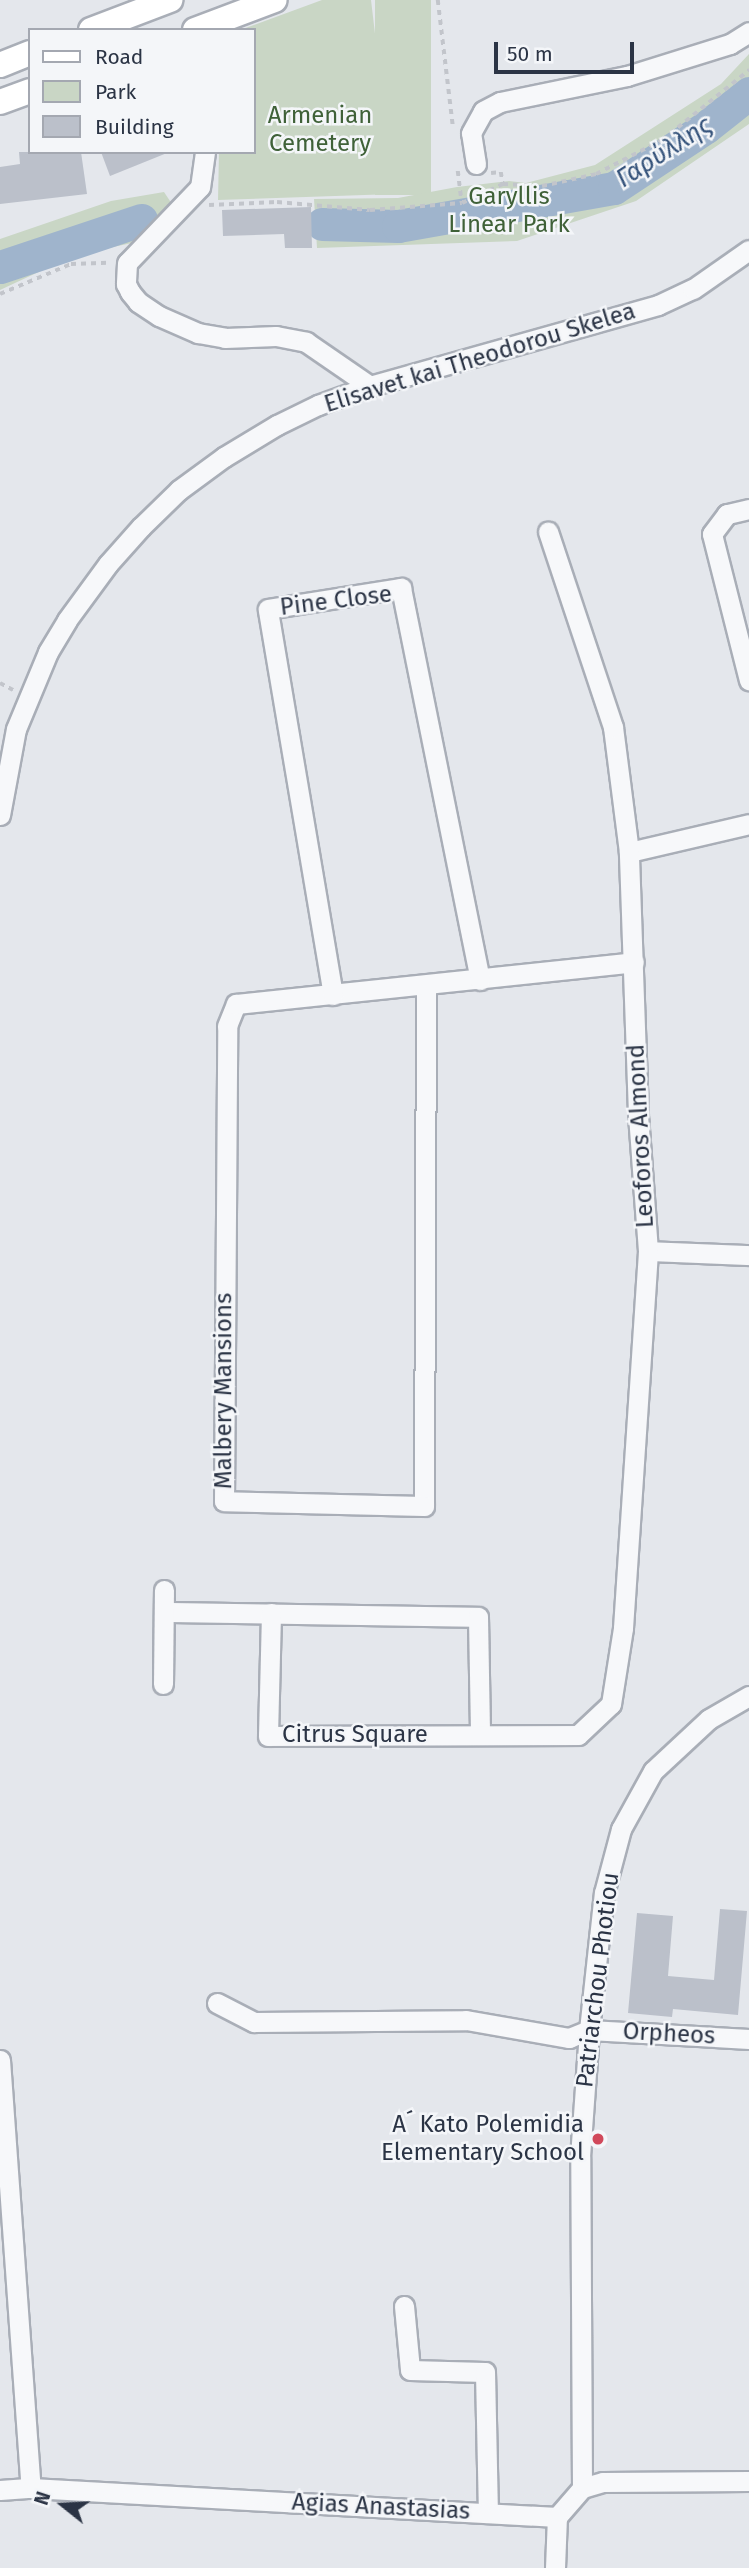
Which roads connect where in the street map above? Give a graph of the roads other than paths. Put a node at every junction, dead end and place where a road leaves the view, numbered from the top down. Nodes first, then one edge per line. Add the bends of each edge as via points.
1 (170, 0) edge
2 (275, 0) edge
3 (96, 28) edge
4 (205, 28) edge
5 (749, 32) edge
6 (28, 54) edge
7 (0, 65) edge
8 (28, 92) edge
9 (0, 102) edge
10 (205, 154) edge
11 (466, 163) road end
12 (749, 250) edge
13 (370, 386) junction
14 (749, 509) edge
15 (548, 532) dead end
16 (749, 680) edge
17 (0, 815) edge
18 (749, 824) edge
19 (629, 852) junction
20 (634, 962) junction
21 (480, 980) junction
22 (426, 985) junction
23 (333, 995) junction
24 (648, 1251) junction
25 (749, 1255) edge
26 (164, 1590) dead end
27 (164, 1612) junction
28 (271, 1613) junction
29 (163, 1684) dead end
30 (749, 1696) edge
31 (480, 1734) junction
32 (578, 1735) joint
33 (217, 2003) dead end
34 (589, 2030) junction
35 (749, 2039) edge
36 (0, 2060) edge
37 (404, 2306) dead end
38 (749, 2481) edge
39 (31, 2488) junction
40 (582, 2488) junction
41 (0, 2490) edge
42 (488, 2513) junction
43 (557, 2517) junction
44 (555, 2568) edge

1 - 3 main road
2 - 4 main road
5 - 11 street via 730,44 627,76 500,102 483,111 471,132
6 - 7 main road
8 - 9 main road
10 - 13 street via 200,187 127,263 130,292 159,316 213,337 276,335 298,340 325,352
12 - 13 street, Elisavet kai Theodorou Skelea via 693,289 658,305
13 - 17 street, Elisavet kai Theodorou Skelea via 318,405 224,457 179,490 133,536 67,620 42,663 16,729
14 - 16 street via 727,514 712,534
15 - 19 street, Leoforos Almond via 613,727
18 - 19 street
19 - 20 street, Leoforos Almond
20 - 21 street, Malbery Mansions
20 - 24 street, Leoforos Almond
21 - 22 street, Malbery Mansions
21 - 23 street, Pine Close via 401,588 268,609
22 - 23 street, Malbery Mansions
22 - 23 street, Malbery Mansions via 424,1506 224,1501 227,1026 236,1004
24 - 25 street
24 - 32 street, Leoforos Almond via 623,1628 611,1704
26 - 27 street
27 - 28 street
27 - 29 street
28 - 31 street via 478,1617
28 - 31 street, Citrus Square via 268,1736
30 - 34 street, Patriarchou Photiou via 709,1719 653,1771 621,1829 604,1893
31 - 32 street, Citrus Square
33 - 34 street, Orpheos via 254,2022 466,2020 569,2038
34 - 35 street, Orpheos
34 - 40 street, Patriarchou Photiou via 580,2157
36 - 39 street
37 - 42 street via 410,2370 485,2372
38 - 40 street via 603,2482
39 - 41 street, Agias Anastasias
39 - 42 street, Agias Anastasias
40 - 43 street
42 - 43 street, Agias Anastasias
43 - 44 street

